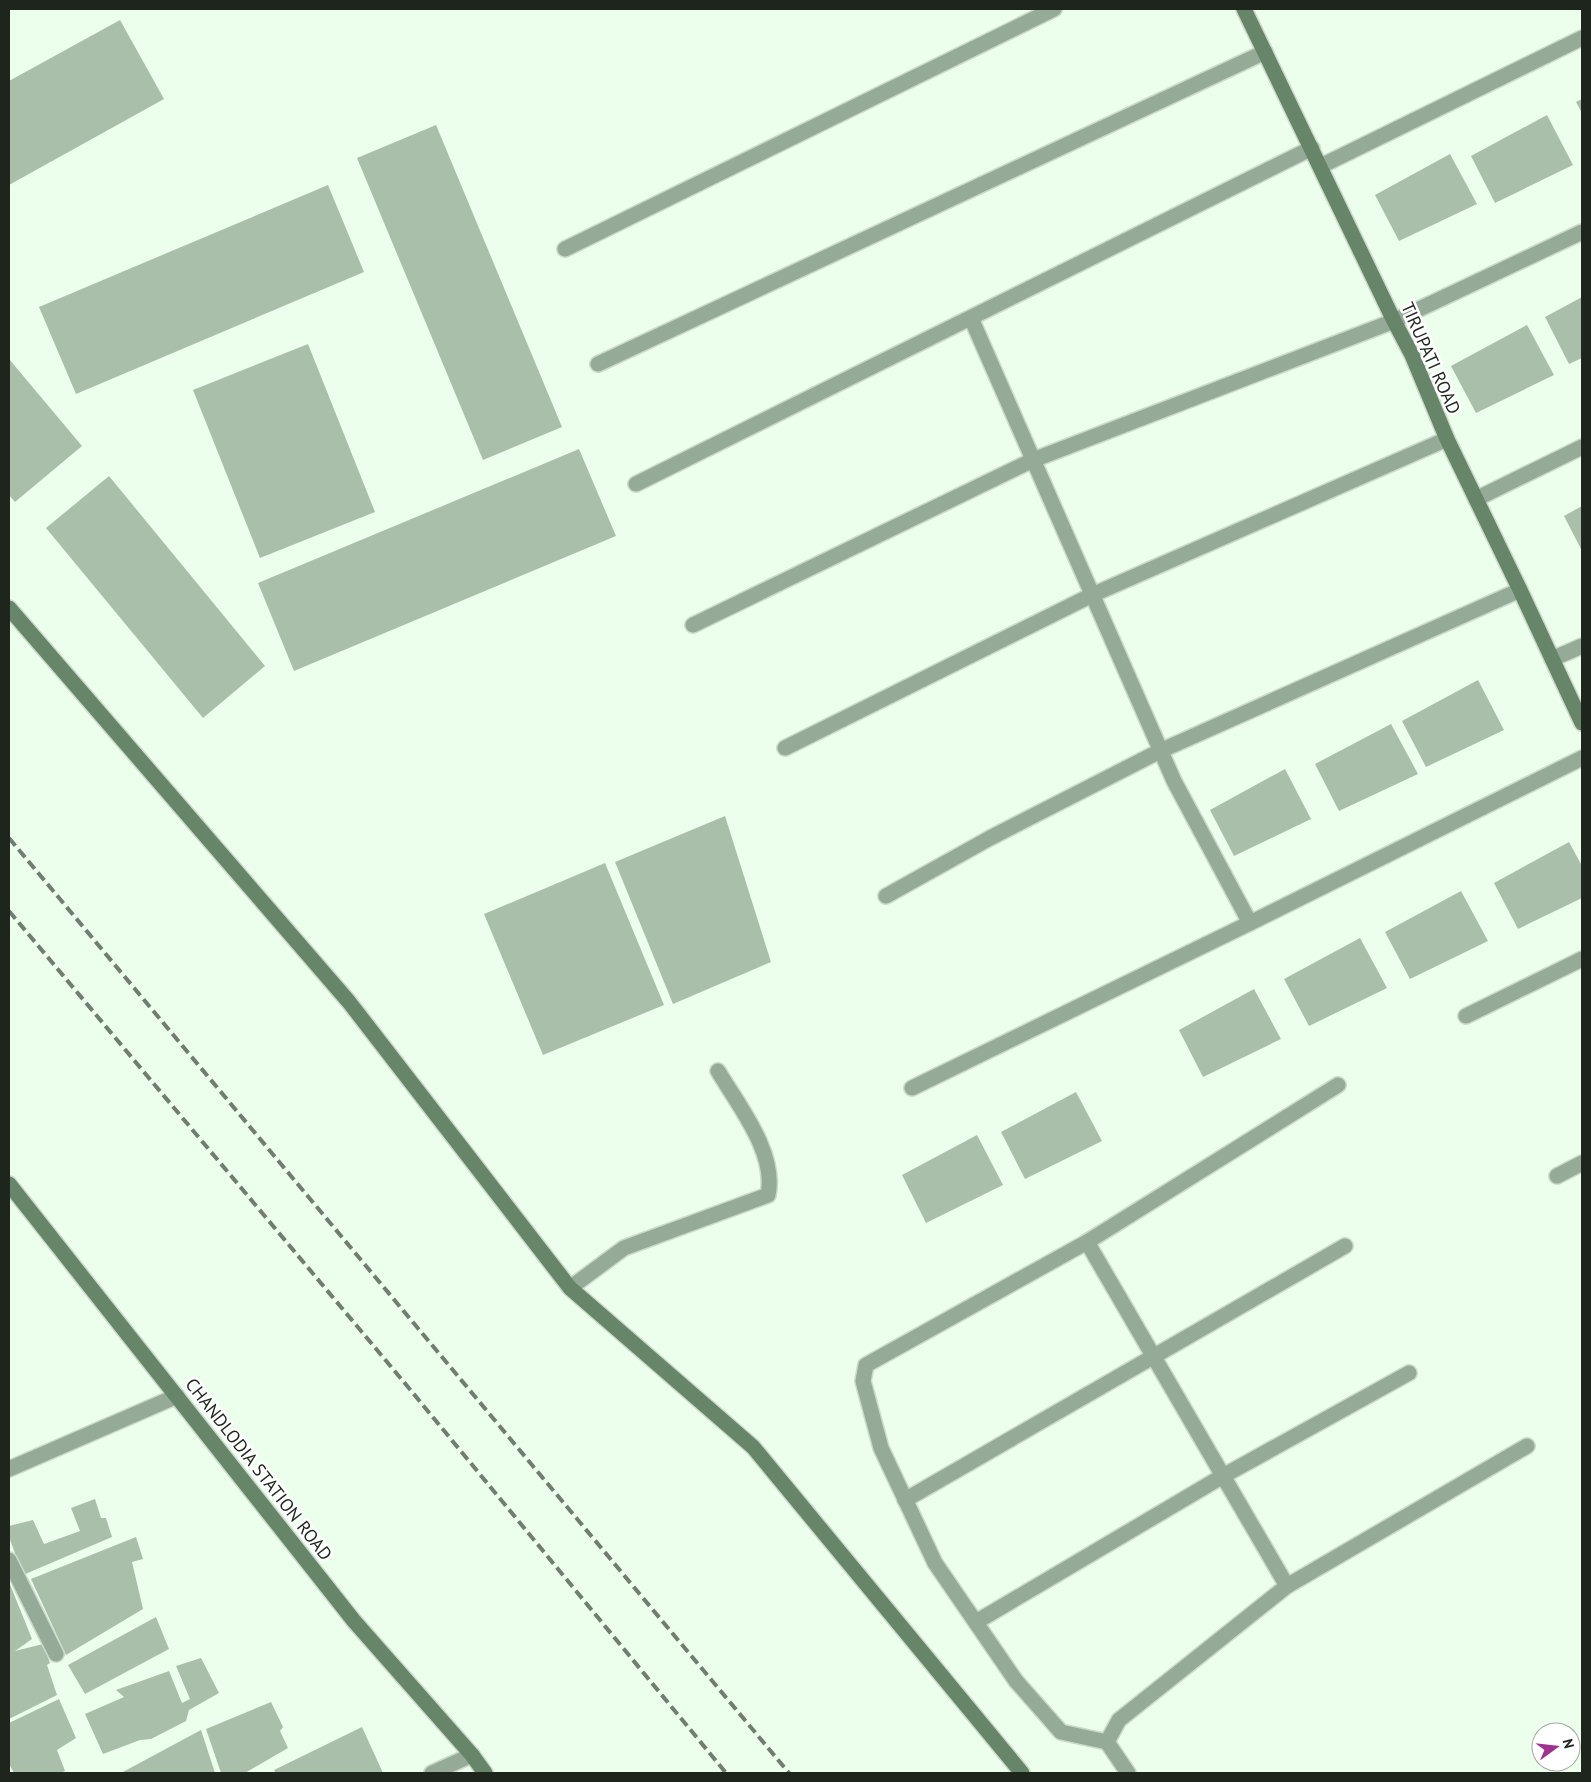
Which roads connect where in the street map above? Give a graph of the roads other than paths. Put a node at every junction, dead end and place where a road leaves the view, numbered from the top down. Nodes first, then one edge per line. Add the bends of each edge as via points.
1 (1054, 9) edge
2 (1244, 9) edge
3 (1582, 38) edge
4 (1265, 52) junction
5 (1312, 148) junction
6 (1320, 166) junction
7 (1582, 232) edge
8 (565, 249) dead end
9 (971, 318) junction
10 (1394, 321) junction
11 (598, 364) dead end
12 (1446, 439) junction
13 (1582, 447) edge
14 (1033, 460) junction
15 (636, 484) dead end
16 (1476, 499) junction
17 (1520, 590) junction
18 (1092, 594) junction
19 (9, 608) edge
20 (693, 625) dead end
21 (1582, 646) edge
22 (1552, 659) junction
23 (1582, 723) edge
24 (785, 748) dead end
25 (1160, 751) junction
26 (1582, 758) edge
27 (886, 896) dead end
28 (1250, 923) junction
29 (1582, 959) edge
30 (1466, 1016) dead end
31 (718, 1071) dead end
32 (1338, 1085) dead end
33 (912, 1088) dead end
34 (1582, 1163) edge
35 (1557, 1176) dead end
36 (9, 1184) edge
37 (1087, 1242) junction
38 (1345, 1246) dead end
39 (570, 1288) junction
40 (1154, 1356) junction
41 (1409, 1373) dead end
42 (177, 1396) junction
43 (1527, 1446) dead end
44 (9, 1470) edge
45 (1223, 1476) junction
46 (905, 1500) junction
47 (9, 1560) edge
48 (1287, 1586) junction
49 (976, 1622) junction
50 (56, 1654) dead end
51 (1107, 1742) junction
52 (472, 1755) junction
53 (432, 1773) edge
54 (484, 1773) edge
55 (1022, 1773) edge
56 (1128, 1773) edge

1 - 8 street
2 - 4 street, TIRUPATI ROAD
3 - 6 street
4 - 5 street, TIRUPATI ROAD
4 - 11 street
5 - 6 street, TIRUPATI ROAD
5 - 9 street
6 - 10 street, TIRUPATI ROAD
7 - 10 street
9 - 14 street
9 - 15 street
10 - 12 street, TIRUPATI ROAD
10 - 14 street
12 - 16 street, TIRUPATI ROAD
12 - 18 street
13 - 16 street
14 - 18 street
14 - 20 street
16 - 17 street, TIRUPATI ROAD
17 - 22 street, TIRUPATI ROAD
17 - 25 street
18 - 24 street
18 - 25 street
19 - 39 street via 349,1002
21 - 22 street
22 - 23 street, TIRUPATI ROAD
25 - 27 street via 990,838
25 - 28 street
26 - 28 street
28 - 33 street
29 - 30 street
31 - 39 street via 761,1143 770,1183 768,1195 624,1248
32 - 37 street
34 - 35 street
36 - 42 street, CHANDLODIA STATION ROAD
37 - 40 street
37 - 46 street via 866,1365 863,1381 881,1448
38 - 40 street
39 - 55 street via 753,1447
40 - 45 street
40 - 46 street
41 - 45 street
42 - 44 street
42 - 52 street, CHANDLODIA STATION ROAD via 354,1621
43 - 48 street
45 - 48 street
45 - 49 street
46 - 49 street via 935,1563
47 - 50 street
48 - 51 street via 1119,1720
49 - 51 street via 1016,1680 1061,1732
51 - 56 street
52 - 53 street
52 - 54 street, CHANDLODIA STATION ROAD

